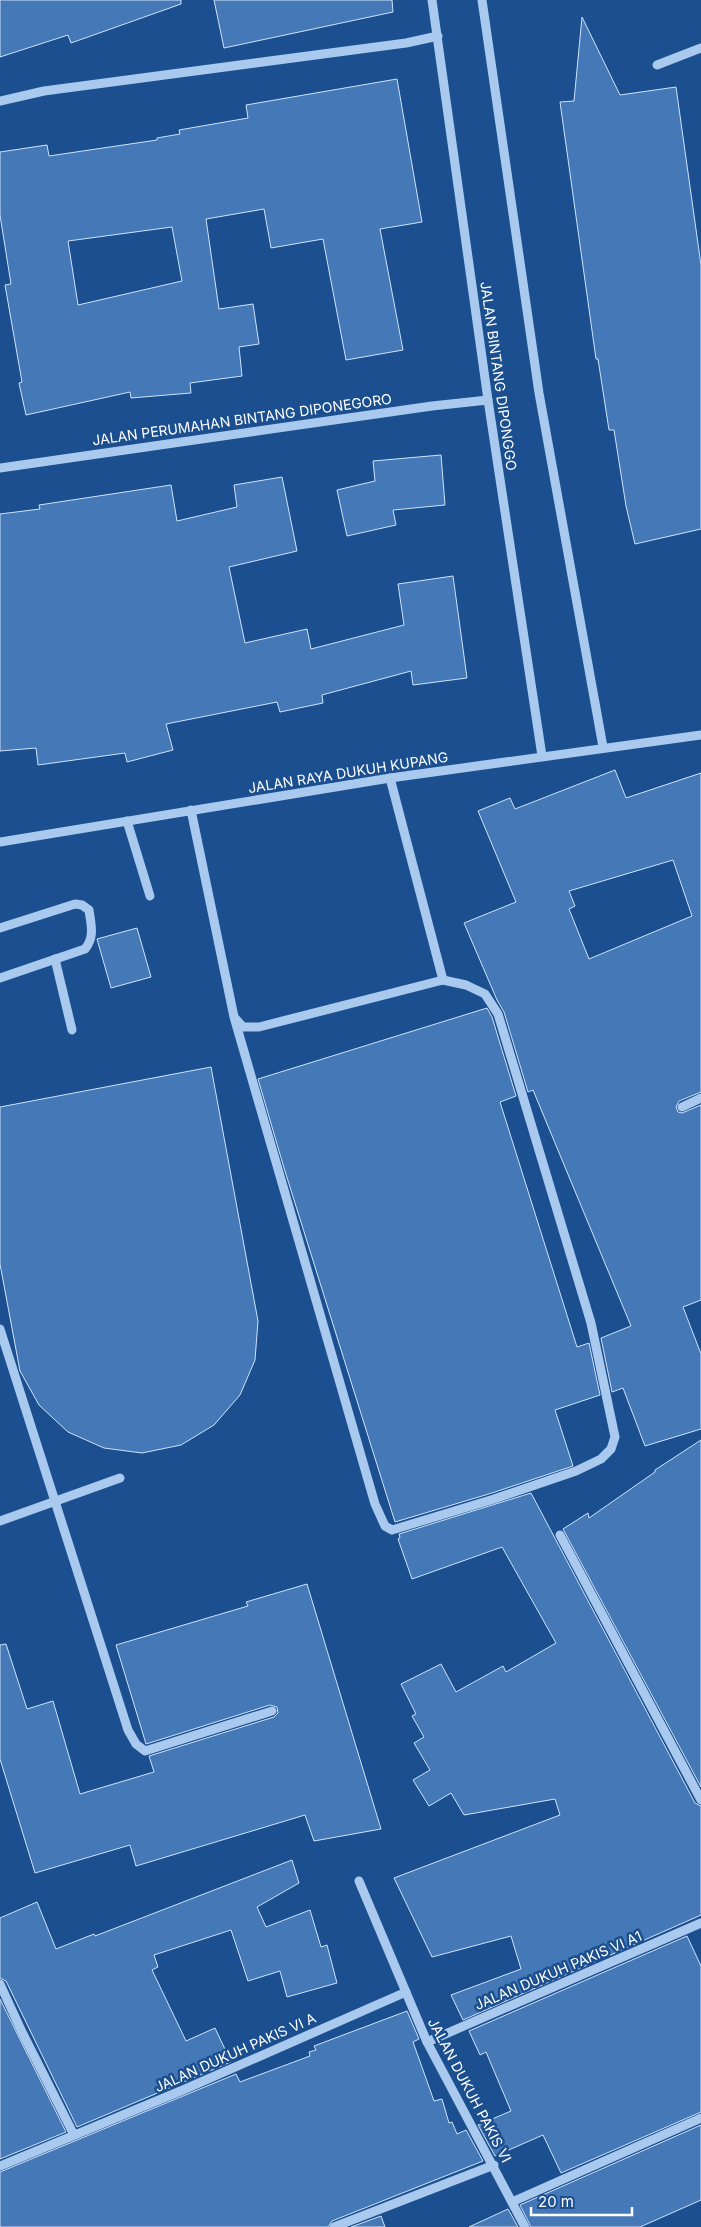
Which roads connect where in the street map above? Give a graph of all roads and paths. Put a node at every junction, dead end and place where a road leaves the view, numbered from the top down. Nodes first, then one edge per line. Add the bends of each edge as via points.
1 (432, 0) edge
2 (482, 0) edge
3 (438, 36) junction
4 (701, 48) edge
5 (657, 66) dead end
6 (0, 101) edge
7 (488, 400) junction
8 (0, 468) edge
9 (701, 735) edge
10 (603, 747) junction
11 (542, 756) junction
12 (390, 778) junction
13 (191, 810) junction
14 (127, 821) junction
15 (0, 842) edge
16 (150, 896) dead end
17 (0, 928) edge
18 (55, 959) junction
19 (0, 978) edge
20 (443, 980) junction
21 (234, 1018) junction
22 (72, 1030) dead end
23 (701, 1098) edge
24 (682, 1107) dead end
25 (0, 1329) edge
26 (120, 1478) dead end
27 (56, 1502) junction
28 (0, 1521) edge
29 (560, 1535) dead end
30 (272, 1711) dead end
31 (701, 1800) edge
32 (359, 1881) dead end
33 (701, 1923) edge
34 (0, 1984) edge
35 (406, 1992) junction
36 (427, 2042) junction
37 (701, 2118) edge
38 (74, 2135) junction
39 (494, 2165) junction
40 (0, 2166) edge
41 (512, 2202) junction
42 (334, 2227) edge
43 (525, 2227) edge

1 - 3 street, JALAN BINTANG DIPONGGO
2 - 10 street via 539,393
3 - 6 street via 406,43 44,91
3 - 7 street, JALAN BINTANG DIPONGGO
4 - 5 street
7 - 8 street, JALAN PERUMAHAN BINTANG DIPONEGORO
7 - 11 street, JALAN BINTANG DIPONGGO
9 - 10 street, JALAN RAYA DUKUH KUPANG
10 - 11 street, JALAN RAYA DUKUH KUPANG
11 - 12 street, JALAN RAYA DUKUH KUPANG
12 - 13 street, JALAN RAYA DUKUH KUPANG
12 - 20 street
13 - 14 street, JALAN RAYA DUKUH KUPANG
13 - 21 street
14 - 15 street, JALAN RAYA DUKUH KUPANG
14 - 16 street
17 - 18 street via 75,904 82,905 89,910 90,942 85,949
18 - 19 street
18 - 22 street
20 - 21 street via 259,1027 243,1027
20 - 21 street via 466,985 485,994 498,1014 591,1323 615,1437 611,1449 602,1459 576,1472 392,1530 385,1526 375,1504
23 - 24 street
25 - 27 street
26 - 27 street
27 - 28 street
27 - 30 street via 128,1730 136,1744 145,1751
29 - 31 street
32 - 35 street, JALAN DUKUH PAKIS VI
33 - 36 street, JALAN DUKUH PAKIS VI A1
34 - 38 street
35 - 36 street, JALAN DUKUH PAKIS VI
35 - 38 street, JALAN DUKUH PAKIS VI A
36 - 39 street, JALAN DUKUH PAKIS VI
37 - 41 street
38 - 40 street, JALAN DUKUH PAKIS VI A
39 - 41 street, JALAN DUKUH PAKIS VI
39 - 42 street
41 - 43 street, JALAN DUKUH PAKIS VI

